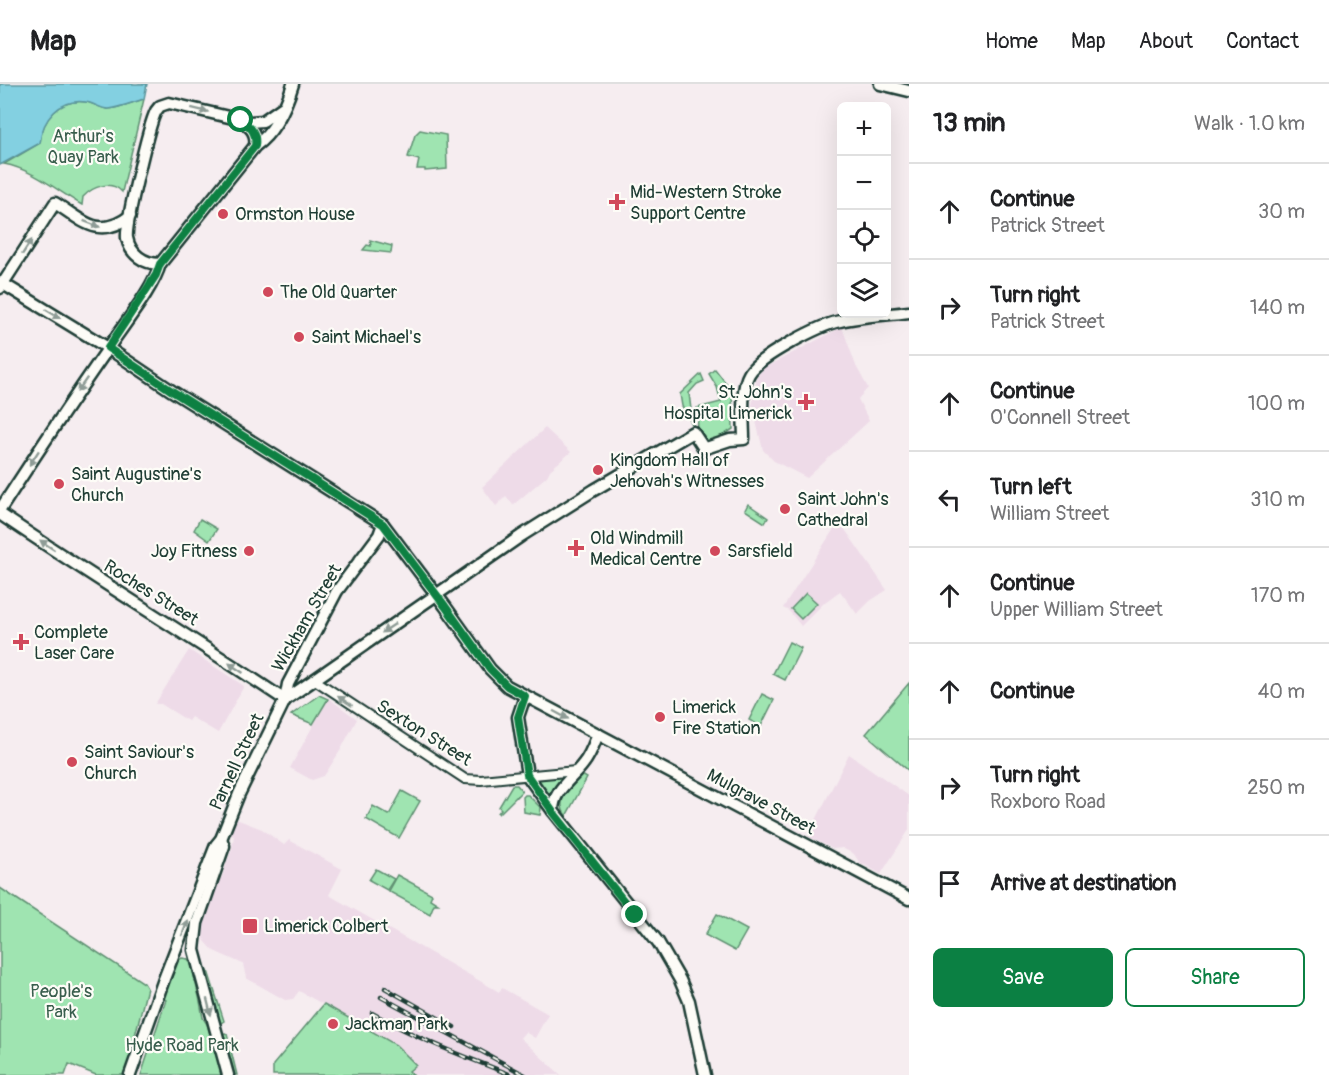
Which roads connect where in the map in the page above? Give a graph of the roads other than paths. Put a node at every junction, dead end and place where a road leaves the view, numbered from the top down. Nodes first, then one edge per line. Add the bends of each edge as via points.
1 (292, 84) edge
2 (880, 84) edge
3 (909, 91) edge
4 (283, 107) junction
5 (241, 120) junction
6 (255, 146) junction
7 (130, 216) junction
8 (161, 263) junction
9 (1, 285) edge
10 (909, 312) edge
11 (108, 348) junction
12 (0, 512) edge
13 (383, 524) junction
14 (437, 595) junction
15 (295, 669) junction
16 (315, 680) junction
17 (525, 696) junction
18 (285, 700) junction
19 (598, 734) junction
20 (576, 771) junction
21 (527, 775) junction
22 (553, 812) junction
23 (221, 839) junction
24 (909, 899) edge
25 (194, 950) junction
26 (175, 952) junction
27 (130, 1075) edge
28 (228, 1075) edge
29 (705, 1075) edge

1 - 4 main road
2 - 3 main road
4 - 5 main road via 263,121
4 - 6 main road via 265,139
5 - 6 main road via 254,133
7 -> 5 main road via 153,117 160,106 169,103
6 - 8 main road
7 - 8 main road via 127,239 131,248 146,263
9 -> 7 main road via 55,203 91,226 116,226
8 - 11 main road
9 -> 11 main road
10 - 14 main road via 827,324 765,358 746,381 744,439 706,448 693,432 521,536
11 -> 12 main road
11 - 13 main road
18 -> 12 main road, Roches Street
13 - 14 main road, Mulgrave Street
13 - 15 main road, Wickham Street via 337,591
14 -> 16 main road
14 - 17 main road, Mulgrave Street via 490,669 507,686
15 - 16 main road via 306,679
15 - 18 main road, Wickham Street
16 - 18 main road
21 -> 16 street, Sexton Street via 465,779
17 -> 19 main road, Mulgrave Street
17 - 21 main road via 518,717
18 - 23 main road, Parnell Street
19 - 20 main road via 585,762
19 - 24 main road, Mulgrave Street
20 - 21 street, Sexton Street
20 - 22 main road via 562,787
21 - 22 main road
22 - 29 main road via 672,963 689,1001
23 - 25 main road, Parnell Street via 224,846 197,923
26 -> 23 main road, Parnell Street
25 - 26 main road via 190,947
25 -> 28 main road
26 - 27 main road, Parnell Street

